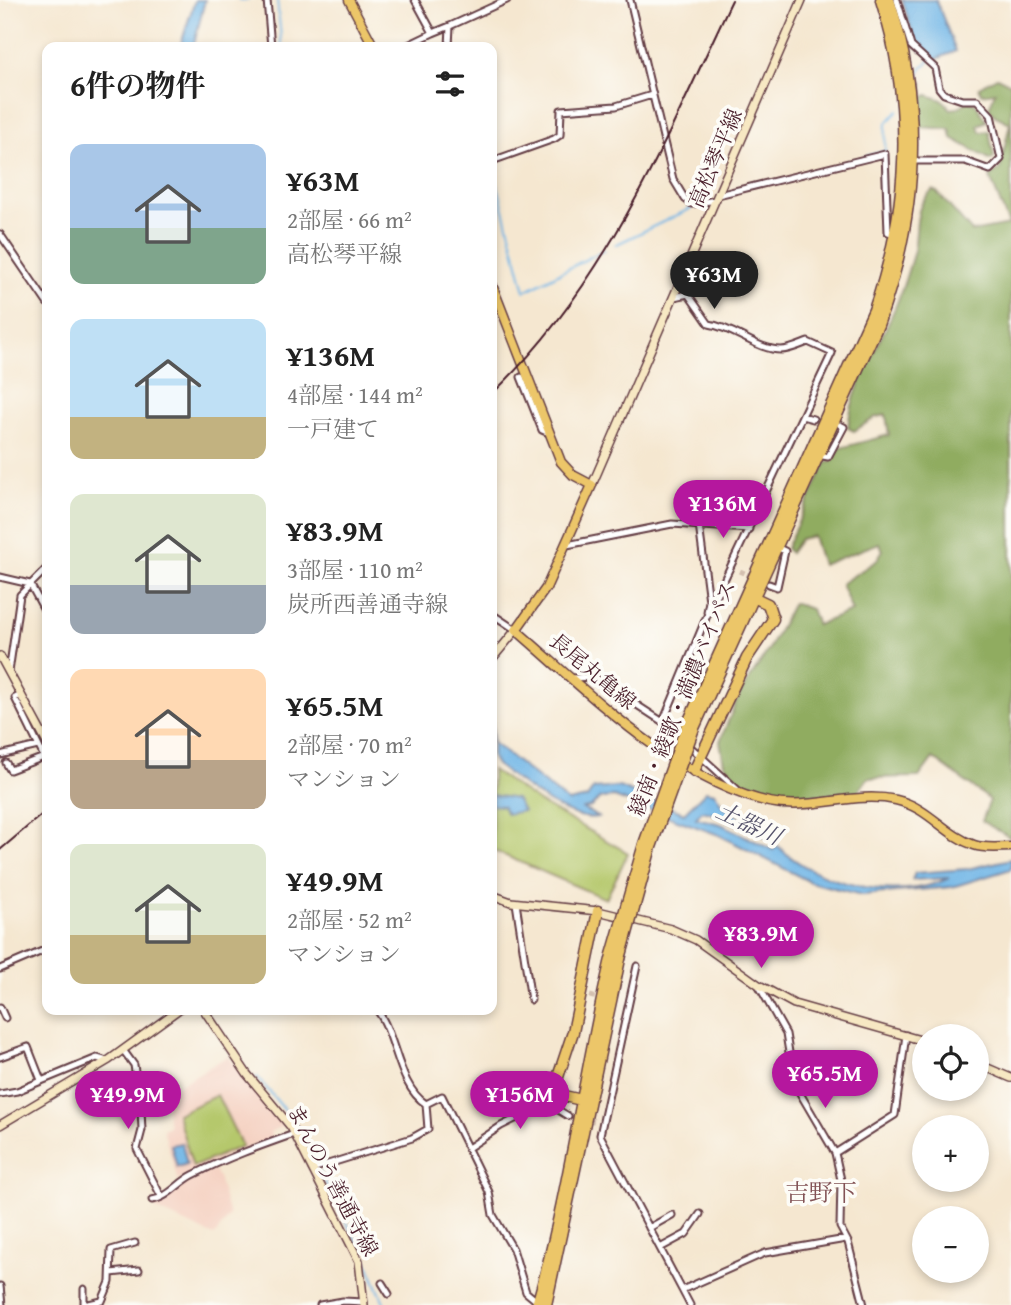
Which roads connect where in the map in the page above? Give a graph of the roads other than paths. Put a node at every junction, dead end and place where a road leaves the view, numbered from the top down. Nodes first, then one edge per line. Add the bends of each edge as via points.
1 (268, 0) edge
2 (415, 0) edge
3 (507, 0) edge
4 (630, 0) edge
5 (803, 0) edge
6 (881, 0) edge
7 (889, 0) edge
8 (897, 0) edge
9 (352, 1) edge
10 (450, 26) junction
11 (433, 33) junction
12 (271, 42) edge
13 (372, 42) edge
14 (414, 42) edge
15 (449, 42) edge
16 (652, 95) junction
17 (908, 119) junction
18 (497, 159) edge
19 (914, 161) junction
20 (717, 197) junction
21 (0, 234) edge
22 (896, 234) junction
23 (42, 296) edge
24 (674, 297) junction
25 (497, 298) edge
26 (521, 377) dead end
27 (802, 416) junction
28 (813, 419) dead end
29 (840, 425) dead end
30 (549, 433) junction
31 (814, 453) junction
32 (592, 485) junction
33 (699, 525) junction
34 (749, 529) junction
35 (567, 545) junction
36 (776, 547) junction
37 (731, 567) junction
38 (740, 571) tunnel mouth
39 (42, 573) edge
40 (0, 577) edge
41 (30, 584) junction
42 (769, 584) dead end
43 (749, 595) junction
44 (42, 606) edge
45 (706, 618) junction
46 (497, 619) edge
47 (513, 633) junction
48 (497, 653) edge
49 (0, 656) edge
50 (9, 672) junction
51 (572, 678) junction
52 (21, 695) junction
53 (663, 722) junction
54 (42, 734) edge
55 (38, 746) junction
56 (42, 753) edge
57 (702, 754) junction
58 (0, 755) edge
59 (42, 762) edge
60 (6, 764) dead end
61 (694, 771) junction
62 (741, 793) junction
63 (1011, 846) edge
64 (497, 897) edge
65 (516, 903) junction
66 (598, 911) junction
67 (42, 951) edge
68 (637, 966) dead end
69 (0, 969) edge
70 (759, 985) junction
71 (530, 1000) dead end
72 (617, 1004) tunnel mouth
73 (627, 1006) junction
74 (0, 1007) edge
75 (171, 1015) edge
76 (208, 1015) edge
77 (380, 1015) edge
78 (3, 1016) edge
79 (906, 1035) junction
80 (912, 1037) edge
81 (123, 1050) junction
82 (0, 1057) edge
83 (107, 1061) junction
84 (989, 1069) edge
85 (1011, 1078) edge
86 (41, 1080) junction
87 (0, 1094) edge
88 (585, 1101) junction
89 (426, 1104) junction
90 (568, 1116) tunnel mouth
91 (594, 1121) tunnel mouth
92 (603, 1122) junction
93 (0, 1125) edge
94 (294, 1134) junction
95 (468, 1148) junction
96 (835, 1153) junction
97 (315, 1168) junction
98 (161, 1196) dead end
99 (152, 1200) dead end
100 (700, 1214) dead end
101 (672, 1215) dead end
102 (649, 1228) junction
103 (846, 1238) junction
104 (135, 1242) dead end
105 (660, 1248) junction
106 (139, 1270) dead end
107 (111, 1273) junction
108 (382, 1283) dead end
109 (0, 1286) edge
110 (84, 1289) dead end
111 (682, 1290) junction
112 (389, 1294) dead end
113 (364, 1303) edge
114 (541, 1304) edge
115 (2, 1305) edge
116 (84, 1305) edge
117 (320, 1305) edge
118 (690, 1305) edge
119 (864, 1305) edge

1 - 12 street
2 - 11 street
3 - 10 street
4 - 16 street
5 - 20 main road, 高松琴平線
6 - 17 highway, 綾南・綾歌・満濃バイパス
7 - 17 highway, 綾南・綾歌・満濃バイパス via 906,64
8 - 19 street via 911,46 935,68 939,88 962,100 977,100 991,115 1001,159 990,170 965,161
9 - 13 main road
10 - 11 street
10 - 15 street
11 - 14 street
16 - 18 street via 616,106 561,110 560,135
16 - 20 street via 678,190 696,205
17 - 19 highway, 綾南・綾歌・満濃バイパス
17 - 22 highway, 綾南・綾歌・満濃バイパス
19 - 31 highway, 綾南・綾歌・満濃バイパス via 907,225 894,278 878,324
20 - 22 street via 885,154 888,232
20 - 24 main road, 高松琴平線
21 - 23 street
22 - 31 highway, 綾南・綾歌・満濃バイパス via 874,310
24 - 27 street via 688,294 709,324 758,345 779,351 808,342 832,353
24 - 32 main road, 高松琴平線
25 - 30 main road
26 - 30 street via 542,430
27 - 28 street
27 - 34 street
29 - 31 street via 844,427 828,457
30 - 32 main road via 568,471
31 - 36 highway, 綾南・綾歌・満濃バイパス
31 - 43 highway, 綾南・綾歌・満濃バイパス
32 - 35 main road
33 - 34 street
33 - 35 street via 660,525
33 - 45 street via 709,601
34 - 37 street
35 - 47 main road via 546,588
36 - 42 street via 785,551 777,587
36 - 43 highway, 綾南・綾歌・満濃バイパス
37 - 38 street
37 - 45 street
39 - 41 street
40 - 41 street
41 - 44 street
41 - 50 street via 20,595
43 - 57 highway via 771,608 773,619 747,658
43 - 88 highway, 綾南・綾歌・満濃バイパス, bridge via 691,726 651,847 616,957
45 - 53 street
46 - 47 street
47 - 48 main road
47 - 51 main road, 長尾丸亀線
49 - 50 main road
50 - 52 main road
51 - 53 street via 594,677
51 - 61 main road, 長尾丸亀線
52 - 54 main road
52 - 55 street via 15,698
53 - 57 street
55 - 56 street
55 - 58 street
57 - 61 highway
57 - 62 street
59 - 60 street via 10,770
61 - 62 main road, 長尾丸亀線
62 - 63 main road, 長尾丸亀線 via 792,805 897,800 932,815 976,846
64 - 65 main road
65 - 66 main road
65 - 71 street
66 - 70 main road via 685,935
66 - 88 highway via 586,995 556,1083 564,1096
67 - 69 street
68 - 73 street
70 - 79 main road via 833,1018
70 - 96 street via 786,1034 794,1083
72 - 73 street
73 - 92 street
74 - 78 street
75 - 81 main road
76 - 94 main road, まんのう善通寺線
77 - 89 street via 412,1090
79 - 80 main road
79 - 96 street via 895,1115
81 - 83 main road
81 - 98 street via 134,1065 141,1110 142,1130 136,1149
82 - 86 street via 28,1047
83 - 86 street via 97,1058
83 - 93 main road
84 - 85 main road
86 - 87 street
88 - 114 highway, 綾南・綾歌・満濃バイパス
89 - 95 street via 443,1096
89 - 97 street via 429,1123 425,1132
90 - 95 street via 547,1103
91 - 92 street
92 - 102 street via 601,1141
94 - 97 main road, まんのう善通寺線
94 - 99 street via 239,1153
95 - 114 street via 489,1192 493,1215 513,1250 526,1292
96 - 103 street via 841,1180 840,1227
97 - 113 main road, まんのう善通寺線 via 359,1261
100 - 105 street via 686,1234
101 - 102 street
102 - 105 street
103 - 111 street via 765,1252
103 - 119 street
104 - 107 street via 111,1250
105 - 111 street
106 - 107 street
107 - 116 street via 102,1301
108 - 112 street
109 - 115 street
110 - 116 street
111 - 118 street
113 - 117 street

